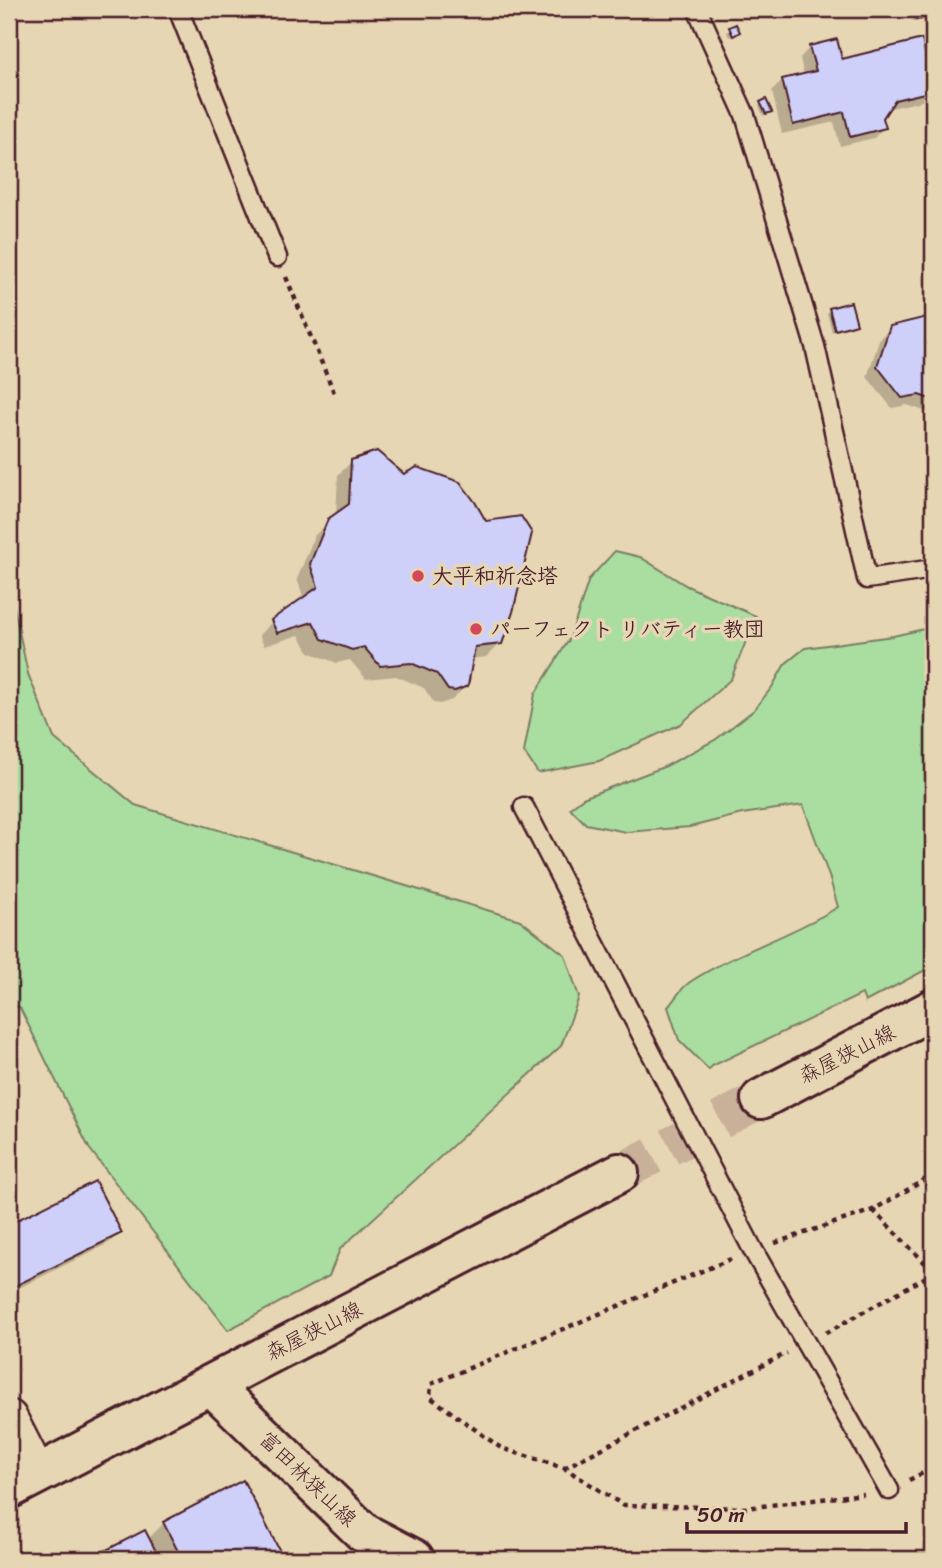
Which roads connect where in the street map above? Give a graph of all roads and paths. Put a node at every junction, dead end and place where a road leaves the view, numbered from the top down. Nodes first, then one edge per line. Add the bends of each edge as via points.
1 (177, 9) edge
2 (696, 9) edge
3 (277, 257) joint
4 (335, 395) dead end
5 (933, 569) edge
6 (524, 807) dead end
7 (933, 1009) edge
8 (761, 1099) tunnel mouth
9 (619, 1173) tunnel mouth
10 (933, 1175) edge
11 (873, 1210) junction
12 (753, 1250) junction
13 (933, 1272) edge
14 (805, 1344) junction
15 (211, 1385) junction
16 (9, 1418) edge
17 (564, 1468) junction
18 (933, 1468) edge
19 (23, 1482) edge
20 (889, 1490) junction
21 (414, 1559) edge

1 - 3 lane
2 - 5 lane via 745,115 816,346 867,579
3 - 4 path
6 - 12 lane
7 - 8 main road, 森屋狭山線
9 - 15 main road, 森屋狭山線
10 - 11 path
11 - 12 path
11 - 13 path
12 - 14 lane
12 - 17 path via 431,1384 430,1397 501,1448
13 - 14 path
14 - 17 path
14 - 20 lane
15 - 19 main road, 森屋狭山線
15 - 21 main road, 富田林狭山線 via 364,1533
16 - 19 street
17 - 20 path via 623,1505 745,1508
18 - 20 path

